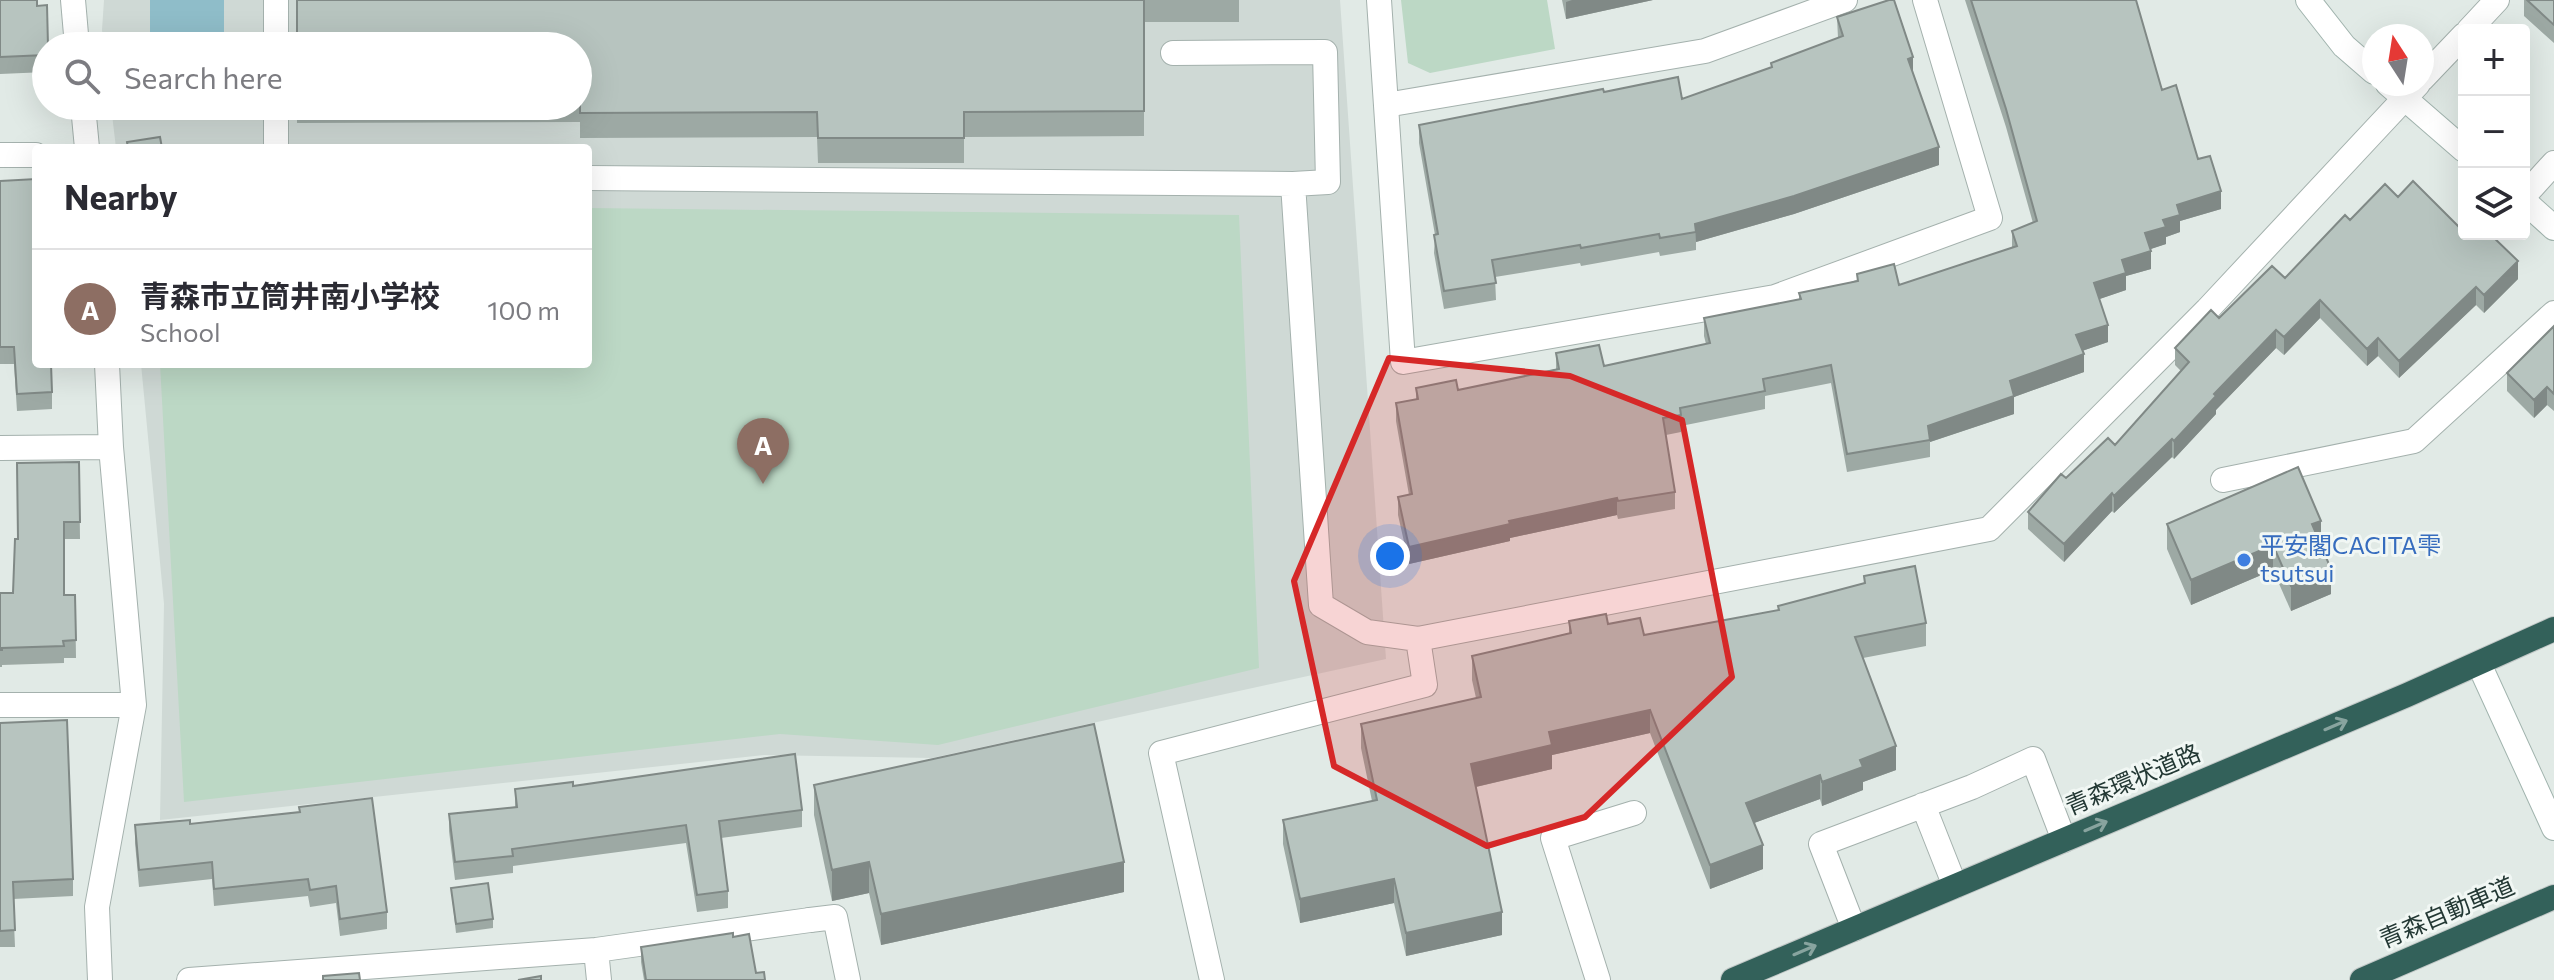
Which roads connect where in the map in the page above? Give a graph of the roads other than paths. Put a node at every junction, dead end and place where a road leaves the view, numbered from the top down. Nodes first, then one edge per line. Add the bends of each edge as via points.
1 (73, 0) edge
2 (276, 0) edge
3 (1379, 0) edge
4 (1845, 0) edge
5 (1925, 0) edge
6 (2308, 0) edge
7 (2497, 0) edge
8 (2475, 24) edge
9 (76, 32) edge
10 (276, 32) edge
11 (2458, 41) edge
12 (1173, 53) dead end
13 (2362, 62) edge
14 (2434, 66) edge
15 (2397, 96) edge
16 (2410, 96) edge
17 (1386, 105) junction
18 (84, 120) edge
19 (276, 120) edge
20 (87, 144) edge
21 (276, 144) edge
22 (2458, 144) edge
23 (0, 155) edge
24 (32, 155) edge
25 (2554, 163) edge
26 (592, 178) edge
27 (1293, 184) junction
28 (2530, 191) edge
29 (2530, 204) edge
30 (2554, 228) edge
31 (2554, 313) edge
32 (107, 368) edge
33 (111, 447) junction
34 (0, 448) edge
35 (2223, 480) dead end
36 (2554, 629) edge
37 (1418, 639) junction
38 (2479, 664) junction
39 (0, 705) edge
40 (134, 705) junction
41 (1923, 805) junction
42 (1634, 813) dead end
43 (2554, 828) edge
44 (2064, 840) junction
45 (1955, 886) junction
46 (2554, 897) edge
47 (1854, 929) junction
48 (596, 950) junction
49 (100, 980) edge
50 (189, 980) edge
51 (599, 980) edge
52 (848, 980) edge
53 (1212, 980) edge
54 (1598, 980) edge
55 (1733, 980) edge
56 (2362, 980) edge

1 - 9 street
2 - 10 street
3 - 17 street
4 - 17 street via 1705,51
5 - 17 street via 1990,218 1775,297 1403,362
6 - 13 street
7 - 8 street
11 - 14 street
12 - 27 street via 1325,52 1328,182
15 - 37 street via 2207,310 1989,529
16 - 22 street
18 - 20 street
19 - 21 street
23 - 24 street
25 - 28 street
26 - 27 street
27 - 37 street via 1321,605 1367,632
29 - 30 street
31 - 35 street via 2414,441
32 - 33 street
33 - 34 street
33 - 40 street
36 - 38 highway, 青森環状道路
37 - 53 street via 1425,685 1161,753
38 - 43 street
44 -> 38 highway, 青森環状道路
39 - 40 street
40 - 49 street via 97,907
41 - 44 street via 2033,759
41 - 45 street
41 - 47 street via 1821,844
42 - 54 street via 1553,838
44 - 45 highway, 青森環状道路
45 - 47 highway, 青森環状道路
46 - 56 highway, 青森自動車道
55 -> 47 highway, 青森環状道路
48 - 50 street
48 - 51 street
48 - 52 street via 835,917

